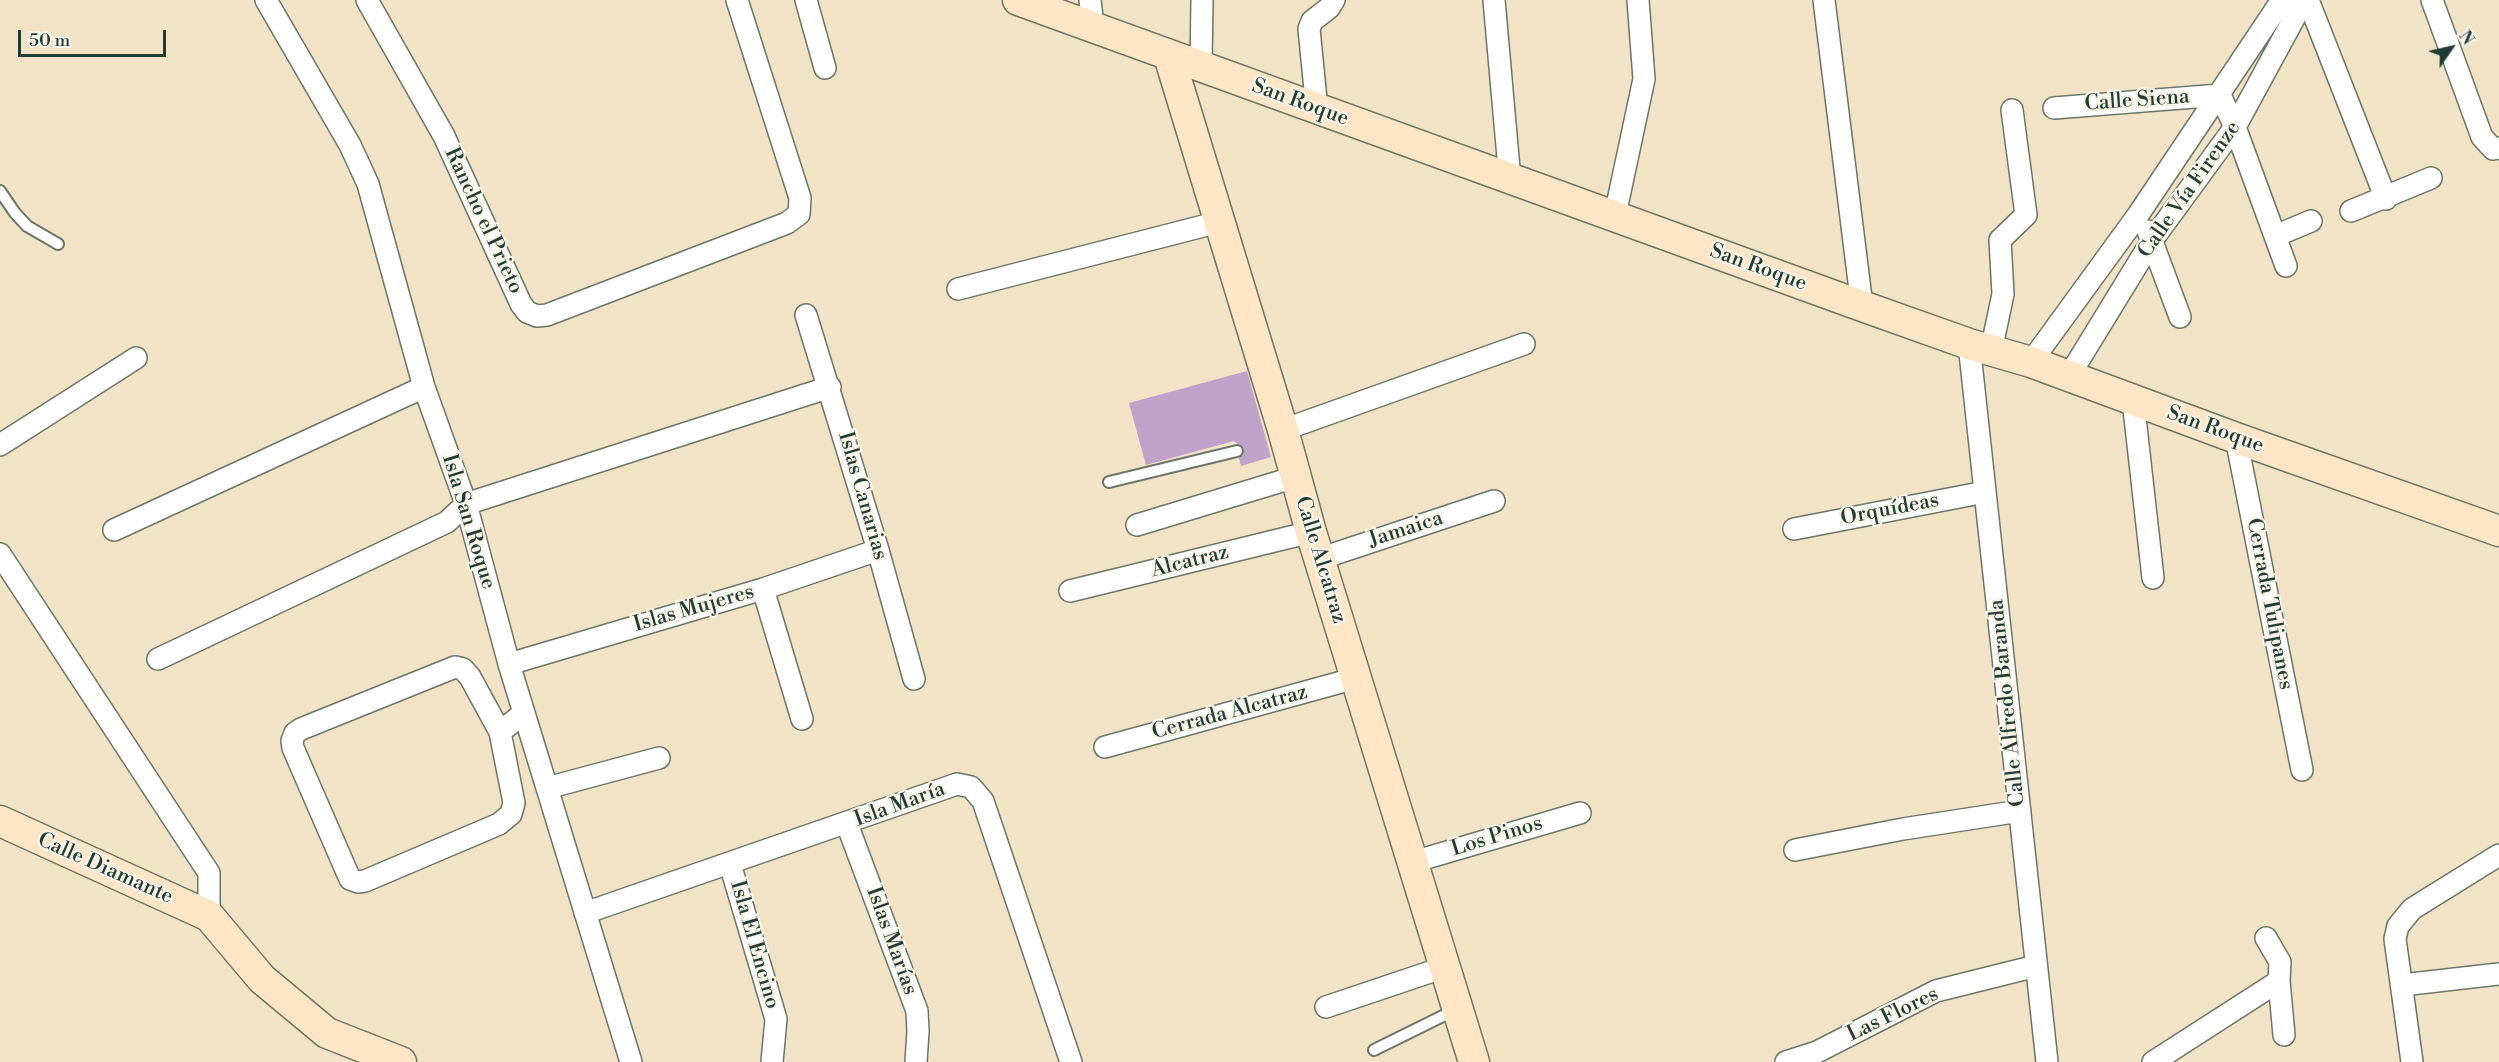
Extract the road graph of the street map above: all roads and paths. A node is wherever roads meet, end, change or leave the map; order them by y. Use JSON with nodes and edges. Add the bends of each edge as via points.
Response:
{"nodes":[{"id":1,"x":266,"y":0,"type":"edge"},
{"id":2,"x":367,"y":0,"type":"edge"},
{"id":3,"x":737,"y":0,"type":"edge"},
{"id":4,"x":806,"y":0,"type":"edge"},
{"id":5,"x":1018,"y":0,"type":"edge"},
{"id":6,"x":1202,"y":0,"type":"edge"},
{"id":7,"x":1334,"y":0,"type":"edge"},
{"id":8,"x":1494,"y":0,"type":"edge"},
{"id":9,"x":1638,"y":0,"type":"edge"},
{"id":10,"x":1824,"y":0,"type":"edge"},
{"id":11,"x":2282,"y":0,"type":"edge"},
{"id":12,"x":2306,"y":0,"type":"edge"},
{"id":13,"x":2432,"y":0,"type":"edge"},
{"id":14,"x":1091,"y":13,"type":"edge"},
{"id":15,"x":1169,"y":56,"type":"junction"},
{"id":16,"x":1201,"y":67,"type":"junction"},
{"id":17,"x":825,"y":68,"type":"dead end"},
{"id":18,"x":2220,"y":95,"type":"junction"},
{"id":19,"x":2054,"y":108,"type":"dead end"},
{"id":20,"x":1317,"y":110,"type":"junction"},
{"id":21,"x":2012,"y":110,"type":"dead end"},
{"id":22,"x":2235,"y":127,"type":"junction"},
{"id":23,"x":2496,"y":149,"type":"edge"},
{"id":24,"x":2431,"y":178,"type":"dead end"},
{"id":25,"x":1510,"y":180,"type":"junction"},
{"id":26,"x":0,"y":191,"type":"edge"},
{"id":27,"x":2386,"y":199,"type":"junction"},
{"id":28,"x":2351,"y":211,"type":"dead end"},
{"id":29,"x":1616,"y":215,"type":"junction"},
{"id":30,"x":2138,"y":215,"type":"junction"},
{"id":31,"x":2311,"y":220,"type":"dead end"},
{"id":32,"x":1219,"y":222,"type":"junction"},
{"id":33,"x":2274,"y":236,"type":"junction"},
{"id":34,"x":2153,"y":239,"type":"junction"},
{"id":35,"x":58,"y":244,"type":"dead end"},
{"id":36,"x":2286,"y":266,"type":"dead end"},
{"id":37,"x":958,"y":290,"type":"dead end"},
{"id":38,"x":1862,"y":306,"type":"junction"},
{"id":39,"x":806,"y":315,"type":"dead end"},
{"id":40,"x":2180,"y":317,"type":"dead end"},
{"id":41,"x":1524,"y":344,"type":"dead end"},
{"id":42,"x":1980,"y":348,"type":"junction"},
{"id":43,"x":136,"y":358,"type":"dead end"},
{"id":44,"x":2031,"y":362,"type":"junction"},
{"id":45,"x":2069,"y":376,"type":"junction"},
{"id":46,"x":424,"y":387,"type":"junction"},
{"id":47,"x":830,"y":387,"type":"junction"},
{"id":48,"x":2133,"y":400,"type":"junction"},
{"id":49,"x":1279,"y":434,"type":"junction"},
{"id":50,"x":2236,"y":438,"type":"junction"},
{"id":51,"x":0,"y":445,"type":"edge"},
{"id":52,"x":1237,"y":451,"type":"dead end"},
{"id":53,"x":1295,"y":477,"type":"junction"},
{"id":54,"x":1109,"y":482,"type":"dead end"},
{"id":55,"x":1985,"y":492,"type":"junction"},
{"id":56,"x":1494,"y":501,"type":"dead end"},
{"id":57,"x":466,"y":504,"type":"junction"},
{"id":58,"x":1137,"y":525,"type":"dead end"},
{"id":59,"x":1794,"y":529,"type":"dead end"},
{"id":60,"x":114,"y":530,"type":"dead end"},
{"id":61,"x":2499,"y":531,"type":"edge"},
{"id":62,"x":1315,"y":546,"type":"junction"},
{"id":63,"x":878,"y":550,"type":"junction"},
{"id":64,"x":0,"y":554,"type":"edge"},
{"id":65,"x":2153,"y":578,"type":"dead end"},
{"id":66,"x":763,"y":589,"type":"junction"},
{"id":67,"x":1070,"y":591,"type":"dead end"},
{"id":68,"x":158,"y":660,"type":"dead end"},
{"id":69,"x":509,"y":664,"type":"junction"},
{"id":70,"x":1356,"y":678,"type":"junction"},
{"id":71,"x":914,"y":679,"type":"dead end"},
{"id":72,"x":524,"y":713,"type":"junction"},
{"id":73,"x":802,"y":719,"type":"dead end"},
{"id":74,"x":500,"y":732,"type":"junction"},
{"id":75,"x":1105,"y":747,"type":"dead end"},
{"id":76,"x":659,"y":758,"type":"dead end"},
{"id":77,"x":2302,"y":770,"type":"dead end"},
{"id":78,"x":547,"y":788,"type":"junction"},
{"id":79,"x":2020,"y":811,"type":"junction"},
{"id":80,"x":1580,"y":813,"type":"dead end"},
{"id":81,"x":0,"y":821,"type":"edge"},
{"id":82,"x":847,"y":824,"type":"junction"},
{"id":83,"x":1796,"y":850,"type":"dead end"},
{"id":84,"x":2499,"y":855,"type":"edge"},
{"id":85,"x":1413,"y":862,"type":"junction"},
{"id":86,"x":730,"y":864,"type":"junction"},
{"id":87,"x":585,"y":913,"type":"junction"},
{"id":88,"x":209,"y":916,"type":"junction"},
{"id":89,"x":2266,"y":938,"type":"dead end"},
{"id":90,"x":2036,"y":966,"type":"junction"},
{"id":91,"x":1445,"y":967,"type":"junction"},
{"id":92,"x":2499,"y":974,"type":"edge"},
{"id":93,"x":2279,"y":981,"type":"junction"},
{"id":94,"x":2402,"y":986,"type":"junction"},
{"id":95,"x":1326,"y":1007,"type":"dead end"},
{"id":96,"x":1457,"y":1008,"type":"junction"},
{"id":97,"x":2284,"y":1035,"type":"dead end"},
{"id":98,"x":1374,"y":1050,"type":"dead end"},
{"id":99,"x":400,"y":1062,"type":"edge"},
{"id":100,"x":631,"y":1062,"type":"edge"},
{"id":101,"x":772,"y":1062,"type":"edge"},
{"id":102,"x":916,"y":1062,"type":"edge"},
{"id":103,"x":1071,"y":1062,"type":"edge"},
{"id":104,"x":1474,"y":1062,"type":"edge"},
{"id":105,"x":1786,"y":1062,"type":"edge"},
{"id":106,"x":2048,"y":1062,"type":"edge"},
{"id":107,"x":2153,"y":1062,"type":"edge"},
{"id":108,"x":2412,"y":1062,"type":"edge"}],
"edges":[{"from":1,"to":46,"type":"street","name":"Isla San Roque","via":[[350,145],[368,184]]},
{"from":2,"to":3,"type":"street","name":"Rancho el Prieto","via":[[444,136],[521,304],[537,316],[788,223],[799,214],[800,198]]},
{"from":4,"to":17,"type":"street"},
{"from":5,"to":14,"type":"main road","name":"San Roque"},
{"from":6,"to":16,"type":"street"},
{"from":7,"to":20,"type":"street","via":[[1309,28]]},
{"from":8,"to":25,"type":"street"},
{"from":9,"to":29,"type":"street","via":[[1644,79]]},
{"from":10,"to":38,"type":"street"},
{"from":11,"to":18,"type":"street","name":"Calle Vía Firenze"},
{"from":12,"to":22,"type":"street","name":"Calle Vía Firenze"},
{"from":12,"to":27,"type":"street"},
{"from":13,"to":23,"type":"street","via":[[2482,137]]},
{"from":14,"to":15,"type":"main road","name":"San Roque"},
{"from":15,"to":16,"type":"main road","name":"San Roque"},
{"from":15,"to":32,"type":"main road","name":"Calle Alcatraz"},
{"from":16,"to":20,"type":"main road","name":"San Roque"},
{"from":18,"to":19,"type":"street","name":"Calle Siena"},
{"from":18,"to":22,"type":"street"},
{"from":18,"to":30,"type":"street","name":"Calle Vía Firenze"},
{"from":20,"to":25,"type":"main road","name":"San Roque"},
{"from":21,"to":42,"type":"street","via":[[2026,215],[2000,240],[2003,294]]},
{"from":22,"to":33,"type":"street"},
{"from":22,"to":34,"type":"street","name":"Calle Vía Firenze"},
{"from":24,"to":27,"type":"street"},
{"from":25,"to":29,"type":"main road","name":"San Roque"},
{"from":26,"to":35,"type":"lane","via":[[27,226]]},
{"from":27,"to":28,"type":"street"},
{"from":29,"to":38,"type":"main road","name":"San Roque"},
{"from":30,"to":34,"type":"street"},
{"from":30,"to":44,"type":"street","name":"Calle Vía Firenze"},
{"from":31,"to":33,"type":"street"},
{"from":32,"to":37,"type":"street"},
{"from":32,"to":49,"type":"main road","name":"Calle Alcatraz"},
{"from":33,"to":36,"type":"street"},
{"from":34,"to":40,"type":"street"},
{"from":34,"to":45,"type":"street","name":"Calle Vía Firenze"},
{"from":38,"to":42,"type":"main road","name":"San Roque"},
{"from":39,"to":47,"type":"street","name":"Islas Canarias"},
{"from":41,"to":49,"type":"street"},
{"from":42,"to":44,"type":"main road","name":"San Roque"},
{"from":42,"to":55,"type":"street","name":"Calle Alfredo Baranda"},
{"from":43,"to":51,"type":"street"},
{"from":44,"to":45,"type":"main road","name":"San Roque"},
{"from":45,"to":48,"type":"main road","name":"San Roque"},
{"from":46,"to":57,"type":"street","name":"Isla San Roque"},
{"from":46,"to":60,"type":"street"},
{"from":47,"to":57,"type":"street"},
{"from":47,"to":63,"type":"street","name":"Islas Canarias"},
{"from":48,"to":50,"type":"main road","name":"San Roque"},
{"from":48,"to":65,"type":"street"},
{"from":49,"to":53,"type":"main road","name":"Calle Alcatraz"},
{"from":50,"to":61,"type":"main road","name":"San Roque"},
{"from":50,"to":77,"type":"street","name":"Cerrada Tulipanes"},
{"from":52,"to":54,"type":"lane"},
{"from":53,"to":58,"type":"street"},
{"from":53,"to":62,"type":"main road","name":"Calle Alcatraz"},
{"from":55,"to":59,"type":"street","name":"Orquídeas"},
{"from":55,"to":79,"type":"street","name":"Calle Alfredo Baranda"},
{"from":56,"to":62,"type":"street","name":"Jamaica"},
{"from":57,"to":68,"type":"street","via":[[447,522]]},
{"from":57,"to":69,"type":"street","name":"Isla San Roque"},
{"from":62,"to":67,"type":"street","name":"Alcatraz"},
{"from":62,"to":70,"type":"main road","name":"Calle Alcatraz"},
{"from":63,"to":66,"type":"street","name":"Islas Mujeres"},
{"from":63,"to":71,"type":"street","name":"Islas Canarias"},
{"from":64,"to":88,"type":"street","via":[[209,873]]},
{"from":66,"to":69,"type":"street","name":"Islas Mujeres"},
{"from":66,"to":73,"type":"street"},
{"from":69,"to":72,"type":"street","name":"Isla San Roque"},
{"from":70,"to":75,"type":"street","name":"Cerrada Alcatraz"},
{"from":70,"to":85,"type":"main road","name":"Calle Alcatraz"},
{"from":72,"to":74,"type":"street"},
{"from":72,"to":78,"type":"street","name":"Isla San Roque"},
{"from":74,"to":74,"type":"street","via":[[514,803],[511,814],[500,824],[365,880],[350,879],[293,748],[295,733],[455,667],[464,669],[470,677]]},
{"from":76,"to":78,"type":"street"},
{"from":78,"to":87,"type":"street","name":"Isla San Roque"},
{"from":79,"to":83,"type":"street"},
{"from":79,"to":90,"type":"street","name":"Calle Alfredo Baranda"},
{"from":80,"to":85,"type":"street","name":"Los Pinos"},
{"from":81,"to":88,"type":"main road","name":"Calle Diamante"},
{"from":82,"to":86,"type":"street","name":"Isla María"},
{"from":82,"to":102,"type":"street","name":"Islas Marías","via":[[916,1011]]},
{"from":82,"to":103,"type":"street","name":"Isla María","via":[[957,784],[971,787],[982,801]]},
{"from":84,"to":94,"type":"street","via":[[2412,909],[2398,926],[2395,939]]},
{"from":85,"to":91,"type":"main road","name":"Calle Alcatraz"},
{"from":86,"to":87,"type":"street","name":"Isla María"},
{"from":86,"to":101,"type":"street","name":"Isla El Encino","via":[[776,1019]]},
{"from":87,"to":100,"type":"street","name":"Isla San Roque"},
{"from":88,"to":99,"type":"main road","via":[[262,979],[327,1033]]},
{"from":89,"to":93,"type":"street","via":[[2280,962]]},
{"from":90,"to":105,"type":"street","name":"Las Flores","via":[[1936,991],[1817,1052]]},
{"from":90,"to":106,"type":"street","name":"Calle Alfredo Baranda"},
{"from":91,"to":95,"type":"street"},
{"from":91,"to":96,"type":"main road","name":"Calle Alcatraz"},
{"from":92,"to":94,"type":"street"},
{"from":93,"to":97,"type":"street"},
{"from":93,"to":107,"type":"street"},
{"from":94,"to":108,"type":"street"},
{"from":96,"to":98,"type":"lane"},
{"from":96,"to":104,"type":"main road","name":"Calle Alcatraz"}]}
